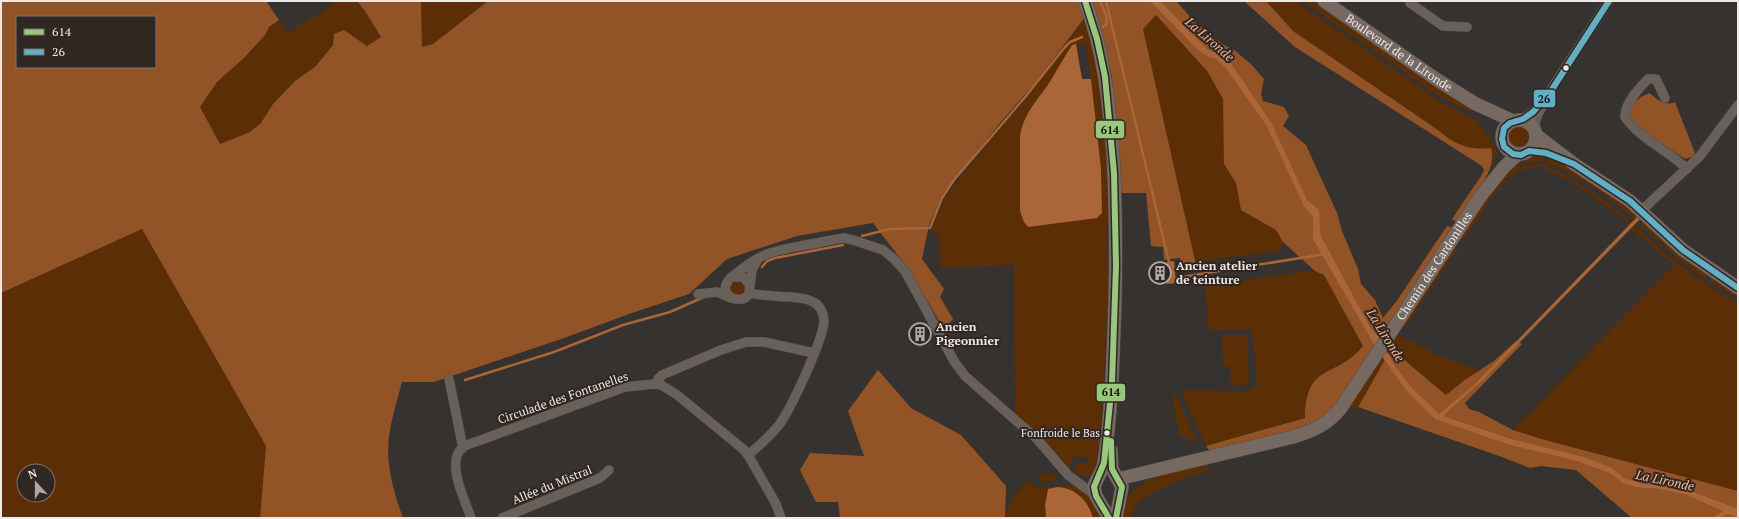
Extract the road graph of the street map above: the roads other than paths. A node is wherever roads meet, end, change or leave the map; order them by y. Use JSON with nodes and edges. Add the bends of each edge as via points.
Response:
{"nodes":[{"id":1,"x":1085,"y":1,"type":"edge"},
{"id":2,"x":1324,"y":1,"type":"edge"},
{"id":3,"x":1410,"y":1,"type":"edge"},
{"id":4,"x":1610,"y":1,"type":"edge"},
{"id":5,"x":1467,"y":27,"type":"dead end"},
{"id":6,"x":1551,"y":91,"type":"junction"},
{"id":7,"x":1666,"y":98,"type":"dead end"},
{"id":8,"x":1474,"y":103,"type":"junction"},
{"id":9,"x":1738,"y":105,"type":"edge"},
{"id":10,"x":1734,"y":118,"type":"edge"},
{"id":11,"x":1517,"y":121,"type":"junction"},
{"id":12,"x":1535,"y":132,"type":"junction"},
{"id":13,"x":1503,"y":143,"type":"junction"},
{"id":14,"x":1523,"y":153,"type":"junction"},
{"id":15,"x":1574,"y":164,"type":"junction"},
{"id":16,"x":1687,"y":169,"type":"junction"},
{"id":17,"x":1480,"y":197,"type":"junction"},
{"id":18,"x":1641,"y":211,"type":"junction"},
{"id":19,"x":761,"y":256,"type":"junction"},
{"id":20,"x":731,"y":278,"type":"junction"},
{"id":21,"x":1738,"y":288,"type":"edge"},
{"id":22,"x":750,"y":289,"type":"junction"},
{"id":23,"x":732,"y":298,"type":"junction"},
{"id":24,"x":814,"y":353,"type":"junction"},
{"id":25,"x":449,"y":379,"type":"dead end"},
{"id":26,"x":661,"y":385,"type":"junction"},
{"id":27,"x":1110,"y":414,"type":"junction"},
{"id":28,"x":463,"y":448,"type":"junction"},
{"id":29,"x":748,"y":455,"type":"junction"},
{"id":30,"x":1180,"y":465,"type":"junction"},
{"id":31,"x":609,"y":470,"type":"dead end"},
{"id":32,"x":1098,"y":478,"type":"junction"},
{"id":33,"x":1117,"y":478,"type":"junction"},
{"id":34,"x":1077,"y":481,"type":"junction"},
{"id":35,"x":1121,"y":494,"type":"junction"},
{"id":36,"x":1096,"y":497,"type":"junction"},
{"id":37,"x":471,"y":518,"type":"edge"},
{"id":38,"x":502,"y":518,"type":"edge"},
{"id":39,"x":781,"y":518,"type":"edge"},
{"id":40,"x":1109,"y":518,"type":"edge"},
{"id":41,"x":1116,"y":518,"type":"edge"}],
"edges":[{"from":1,"to":27,"type":"street","via":[[1098,41],[1110,110],[1116,253]]},
{"from":2,"to":8,"type":"street","name":"Boulevard de la Lironde"},
{"from":3,"to":5,"type":"street","via":[[1443,26]]},
{"from":4,"to":6,"type":"street"},
{"from":6,"to":11,"type":"street","via":[[1533,112]]},
{"from":6,"to":12,"type":"street","via":[[1537,116]]},
{"from":7,"to":16,"type":"street","via":[[1656,78],[1648,79],[1624,111],[1625,117],[1653,144]]},
{"from":8,"to":11,"type":"street","name":"Boulevard de la Lironde"},
{"from":8,"to":13,"type":"street","name":"Boulevard de la Lironde","via":[[1496,126]]},
{"from":9,"to":10,"type":"street"},
{"from":10,"to":16,"type":"street"},
{"from":11,"to":12,"type":"street","via":[[1526,122]]},
{"from":11,"to":13,"type":"street","via":[[1504,128]]},
{"from":12,"to":14,"type":"street","via":[[1534,146]]},
{"from":12,"to":15,"type":"street"},
{"from":13,"to":14,"type":"street","via":[[1510,152]]},
{"from":13,"to":17,"type":"street","name":"Chemin des Cardonilles"},
{"from":14,"to":15,"type":"street","via":[[1546,153]]},
{"from":14,"to":17,"type":"street","name":"Chemin des Cardonilles","via":[[1504,167]]},
{"from":15,"to":18,"type":"street"},
{"from":16,"to":18,"type":"street"},
{"from":17,"to":30,"type":"street","name":"Chemin des Cardonilles","via":[[1341,408],[1330,420],[1312,431],[1286,439]]},
{"from":18,"to":21,"type":"street","via":[[1683,250]]},
{"from":19,"to":20,"type":"street"},
{"from":19,"to":22,"type":"street","via":[[753,267]]},
{"from":19,"to":34,"type":"street","via":[[781,248],[844,238],[889,254],[905,271],[954,361],[965,376],[1037,439],[1068,475]]},
{"from":20,"to":22,"type":"street","via":[[743,277]]},
{"from":20,"to":23,"type":"street","via":[[726,290]]},
{"from":20,"to":23,"type":"street","via":[[698,294],[717,292]]},
{"from":22,"to":23,"type":"street","via":[[742,299]]},
{"from":22,"to":24,"type":"street","via":[[762,296],[815,303],[822,311],[824,320]]},
{"from":24,"to":26,"type":"street","via":[[764,342],[746,342],[662,375],[658,379]]},
{"from":24,"to":29,"type":"street","via":[[788,412],[774,431]]},
{"from":25,"to":28,"type":"street"},
{"from":26,"to":28,"type":"street","name":"Circulade des Fontanelles","via":[[625,387]]},
{"from":26,"to":29,"type":"street","via":[[681,398]]},
{"from":27,"to":32,"type":"street","via":[[1104,462]]},
{"from":27,"to":33,"type":"street","via":[[1111,462]]},
{"from":28,"to":37,"type":"street","via":[[456,460],[455,470]]},
{"from":29,"to":39,"type":"street","via":[[776,504]]},
{"from":30,"to":33,"type":"street"},
{"from":30,"to":35,"type":"street","via":[[1146,478]]},
{"from":31,"to":38,"type":"street","name":"Allée du Mistral","via":[[600,478]]},
{"from":32,"to":33,"type":"street","via":[[1108,474]]},
{"from":32,"to":34,"type":"street"},
{"from":32,"to":36,"type":"street","via":[[1094,487]]},
{"from":33,"to":35,"type":"street","via":[[1122,487]]},
{"from":34,"to":36,"type":"street"},
{"from":35,"to":36,"type":"street","via":[[1116,500],[1107,503]]},
{"from":35,"to":41,"type":"street"},
{"from":36,"to":40,"type":"street"}]}
